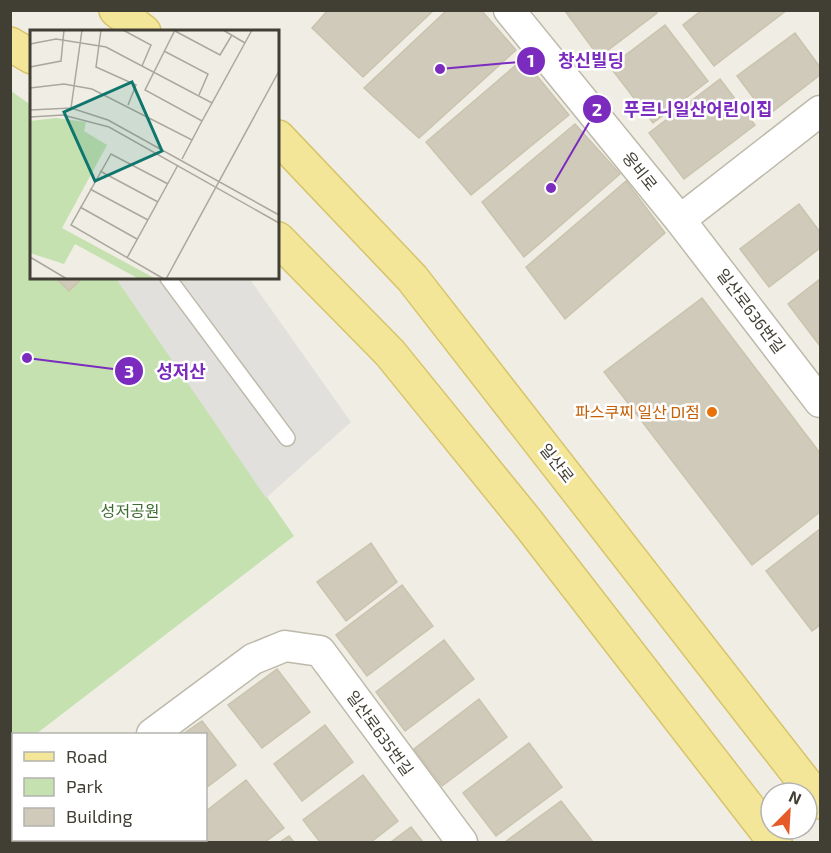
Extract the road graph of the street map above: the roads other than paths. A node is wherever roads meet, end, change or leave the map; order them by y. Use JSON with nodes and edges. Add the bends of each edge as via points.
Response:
{"nodes":[{"id":1,"x":116,"y":10,"type":"edge"},
{"id":2,"x":508,"y":10,"type":"edge"},
{"id":3,"x":141,"y":30,"type":"edge"},
{"id":4,"x":10,"y":44,"type":"edge"},
{"id":5,"x":30,"y":56,"type":"edge"},
{"id":6,"x":820,"y":111,"type":"edge"},
{"id":7,"x":279,"y":138,"type":"edge"},
{"id":8,"x":680,"y":220,"type":"junction"},
{"id":9,"x":279,"y":240,"type":"edge"},
{"id":10,"x":169,"y":279,"type":"edge"},
{"id":11,"x":820,"y":402,"type":"edge"},
{"id":12,"x":287,"y":438,"type":"dead end"},
{"id":13,"x":155,"y":733,"type":"edge"},
{"id":14,"x":820,"y":802,"type":"edge"},
{"id":15,"x":462,"y":843,"type":"edge"},
{"id":16,"x":775,"y":843,"type":"edge"}],
"edges":[{"from":1,"to":3,"type":"main road"},
{"from":2,"to":8,"type":"street","name":"웅비로"},
{"from":4,"to":5,"type":"main road"},
{"from":6,"to":8,"type":"street"},
{"from":7,"to":14,"type":"main road","name":"일산로","via":[[412,278]]},
{"from":8,"to":11,"type":"street","name":"일산로636번길"},
{"from":9,"to":16,"type":"main road","via":[[390,353],[528,523]]},
{"from":10,"to":12,"type":"lane"},
{"from":13,"to":15,"type":"street","name":"일산로635번길","via":[[253,659],[285,646],[320,651]]}]}
